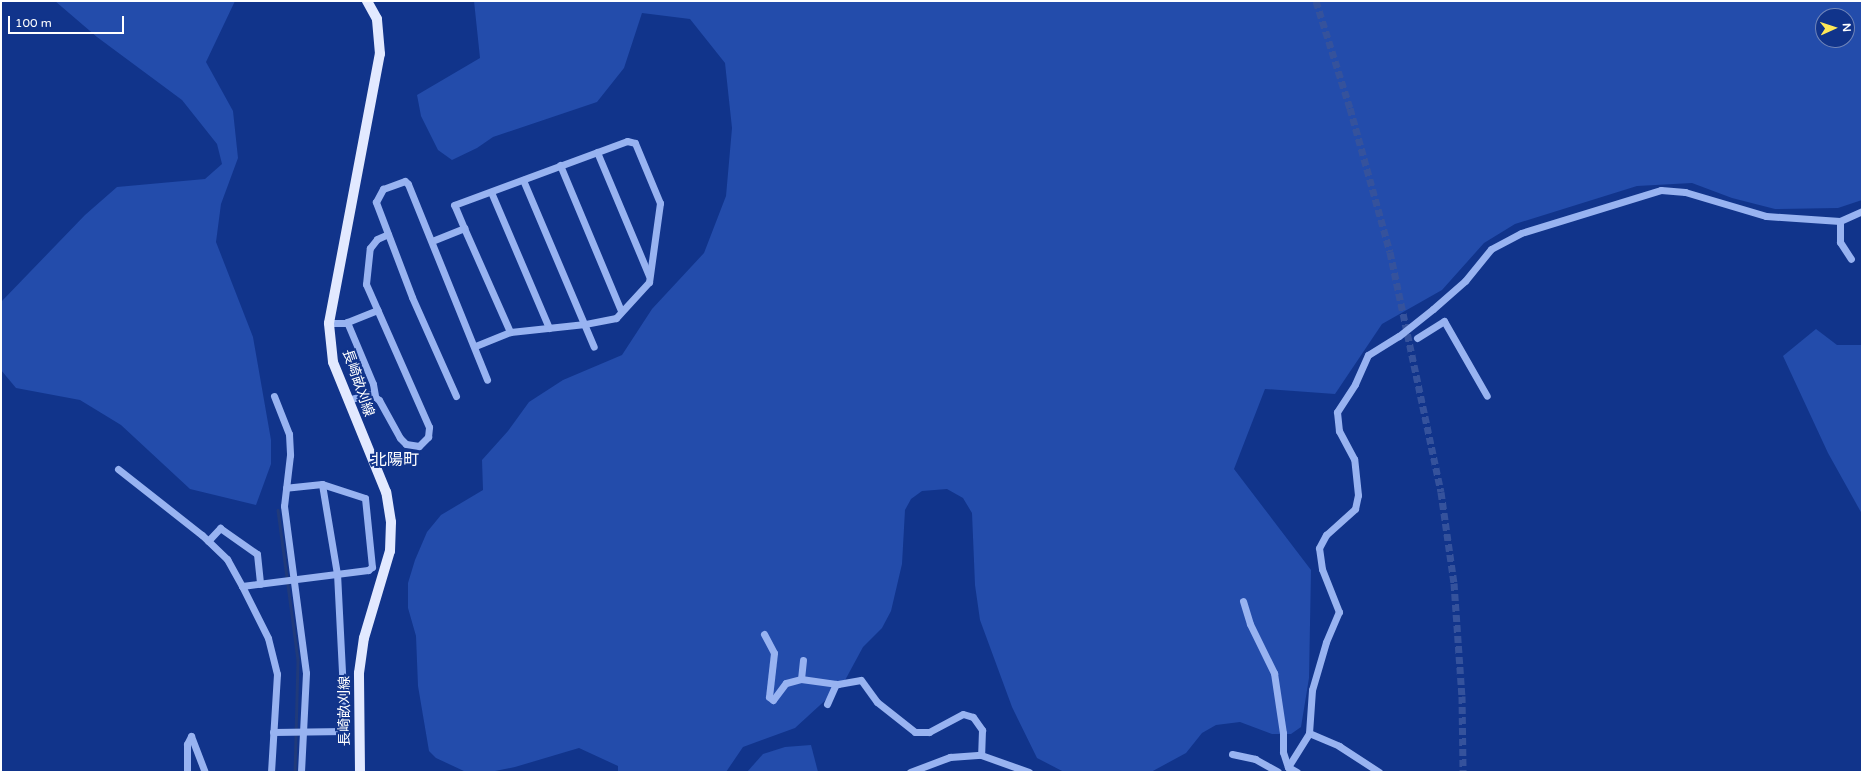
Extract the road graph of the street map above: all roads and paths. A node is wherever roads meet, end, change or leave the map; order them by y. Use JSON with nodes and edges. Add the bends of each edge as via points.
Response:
{"nodes":[{"id":1,"x":367,"y":1,"type":"edge"},
{"id":2,"x":597,"y":152,"type":"junction"},
{"id":3,"x":560,"y":165,"type":"junction"},
{"id":4,"x":523,"y":180,"type":"junction"},
{"id":5,"x":491,"y":192,"type":"junction"},
{"id":6,"x":1862,"y":211,"type":"edge"},
{"id":7,"x":1840,"y":221,"type":"junction"},
{"id":8,"x":464,"y":228,"type":"junction"},
{"id":9,"x":388,"y":234,"type":"junction"},
{"id":10,"x":432,"y":241,"type":"junction"},
{"id":11,"x":1851,"y":259,"type":"dead end"},
{"id":12,"x":650,"y":276,"type":"junction"},
{"id":13,"x":377,"y":310,"type":"junction"},
{"id":14,"x":622,"y":312,"type":"junction"},
{"id":15,"x":347,"y":322,"type":"junction"},
{"id":16,"x":329,"y":323,"type":"junction"},
{"id":17,"x":585,"y":324,"type":"junction"},
{"id":18,"x":549,"y":328,"type":"junction"},
{"id":19,"x":510,"y":332,"type":"junction"},
{"id":20,"x":1417,"y":338,"type":"dead end"},
{"id":21,"x":475,"y":346,"type":"junction"},
{"id":22,"x":594,"y":347,"type":"dead end"},
{"id":23,"x":487,"y":380,"type":"dead end"},
{"id":24,"x":375,"y":395,"type":"junction"},
{"id":25,"x":274,"y":396,"type":"dead end"},
{"id":26,"x":456,"y":396,"type":"dead end"},
{"id":27,"x":1487,"y":396,"type":"dead end"},
{"id":28,"x":347,"y":400,"type":"junction"},
{"id":29,"x":118,"y":469,"type":"dead end"},
{"id":30,"x":322,"y":484,"type":"junction"},
{"id":31,"x":286,"y":488,"type":"junction"},
{"id":32,"x":208,"y":541,"type":"junction"},
{"id":33,"x":337,"y":574,"type":"junction"},
{"id":34,"x":293,"y":579,"type":"junction"},
{"id":35,"x":260,"y":584,"type":"junction"},
{"id":36,"x":242,"y":586,"type":"junction"},
{"id":37,"x":1243,"y":601,"type":"dead end"},
{"id":38,"x":764,"y":634,"type":"dead end"},
{"id":39,"x":803,"y":660,"type":"dead end"},
{"id":40,"x":801,"y":679,"type":"junction"},
{"id":41,"x":836,"y":684,"type":"junction"},
{"id":42,"x":827,"y":704,"type":"dead end"},
{"id":43,"x":273,"y":732,"type":"junction"},
{"id":44,"x":303,"y":732,"type":"junction"},
{"id":45,"x":1309,"y":734,"type":"junction"},
{"id":46,"x":1232,"y":754,"type":"dead end"},
{"id":47,"x":981,"y":755,"type":"junction"},
{"id":48,"x":1288,"y":767,"type":"junction"},
{"id":49,"x":187,"y":772,"type":"edge"},
{"id":50,"x":205,"y":772,"type":"edge"},
{"id":51,"x":271,"y":772,"type":"edge"},
{"id":52,"x":301,"y":772,"type":"edge"},
{"id":53,"x":360,"y":772,"type":"edge"},
{"id":54,"x":910,"y":772,"type":"edge"},
{"id":55,"x":1029,"y":772,"type":"edge"},
{"id":56,"x":1278,"y":772,"type":"edge"},
{"id":57,"x":1296,"y":772,"type":"edge"},
{"id":58,"x":1379,"y":772,"type":"edge"}],
"edges":[{"from":1,"to":16,"type":"main road","name":"長崎畝刈線","via":[[377,19],[380,54]]},
{"from":2,"to":3,"type":"street"},
{"from":2,"to":12,"type":"street"},
{"from":2,"to":12,"type":"street","via":[[627,141],[635,143],[638,150],[660,203]]},
{"from":3,"to":4,"type":"street"},
{"from":3,"to":14,"type":"street"},
{"from":4,"to":5,"type":"street"},
{"from":4,"to":17,"type":"street"},
{"from":5,"to":8,"type":"street","via":[[454,205]]},
{"from":5,"to":18,"type":"street"},
{"from":6,"to":7,"type":"street"},
{"from":7,"to":11,"type":"street","via":[[1840,242]]},
{"from":7,"to":45,"type":"street","via":[[1766,216],[1684,192],[1661,190],[1520,234],[1491,249],[1465,281],[1399,336],[1368,355],[1355,384],[1337,412],[1340,431],[1354,459],[1358,495],[1355,509],[1326,535],[1319,548],[1322,569],[1339,612],[1326,642],[1312,690]]},
{"from":8,"to":10,"type":"street"},
{"from":8,"to":19,"type":"street"},
{"from":9,"to":10,"type":"street","via":[[376,202],[383,189],[405,181]]},
{"from":9,"to":13,"type":"street","via":[[377,239],[370,248],[366,284]]},
{"from":9,"to":26,"type":"street","via":[[412,297]]},
{"from":10,"to":21,"type":"street"},
{"from":12,"to":14,"type":"street","via":[[649,282]]},
{"from":13,"to":15,"type":"street"},
{"from":13,"to":24,"type":"street","via":[[429,427],[428,437],[424,442],[413,446],[400,438]]},
{"from":14,"to":17,"type":"street","via":[[616,318]]},
{"from":15,"to":16,"type":"street"},
{"from":15,"to":24,"type":"street","via":[[373,384]]},
{"from":16,"to":28,"type":"main road","name":"長崎畝刈線","via":[[333,362]]},
{"from":17,"to":18,"type":"street"},
{"from":17,"to":22,"type":"street"},
{"from":18,"to":19,"type":"street"},
{"from":19,"to":21,"type":"street"},
{"from":20,"to":27,"type":"street","via":[[1444,321]]},
{"from":21,"to":23,"type":"street"},
{"from":24,"to":28,"type":"street","via":[[368,394]]},
{"from":25,"to":31,"type":"street","via":[[289,434],[290,455]]},
{"from":28,"to":53,"type":"main road","name":"長崎畝刈線","via":[[386,492],[391,522],[390,551],[364,638],[359,673]]},
{"from":29,"to":32,"type":"street"},
{"from":30,"to":31,"type":"street"},
{"from":30,"to":33,"type":"street"},
{"from":30,"to":33,"type":"street","via":[[365,498],[372,567],[368,570]]},
{"from":31,"to":34,"type":"street","via":[[285,513]]},
{"from":32,"to":35,"type":"street","via":[[220,528],[257,554]]},
{"from":32,"to":36,"type":"street","via":[[227,559]]},
{"from":33,"to":34,"type":"street"},
{"from":33,"to":44,"type":"street","via":[[345,731]]},
{"from":34,"to":35,"type":"street"},
{"from":34,"to":44,"type":"street","via":[[306,673]]},
{"from":35,"to":36,"type":"street"},
{"from":36,"to":43,"type":"street","via":[[274,656],[277,674]]},
{"from":37,"to":48,"type":"street","via":[[1250,624],[1274,673],[1283,733],[1283,752]]},
{"from":38,"to":40,"type":"street","via":[[774,653],[769,697],[773,700],[786,683]]},
{"from":39,"to":40,"type":"street"},
{"from":40,"to":41,"type":"street"},
{"from":41,"to":42,"type":"street"},
{"from":41,"to":47,"type":"street","via":[[864,681],[877,702],[915,732],[928,732],[959,715],[968,714],[977,719],[980,725]]},
{"from":43,"to":44,"type":"street"},
{"from":43,"to":51,"type":"street"},
{"from":44,"to":52,"type":"street"},
{"from":45,"to":48,"type":"street"},
{"from":45,"to":58,"type":"street","via":[[1339,746]]},
{"from":46,"to":56,"type":"street","via":[[1255,758]]},
{"from":47,"to":54,"type":"street","via":[[950,757]]},
{"from":47,"to":55,"type":"street"},
{"from":48,"to":57,"type":"street"},
{"from":49,"to":50,"type":"street","via":[[187,744],[191,736]]}]}
